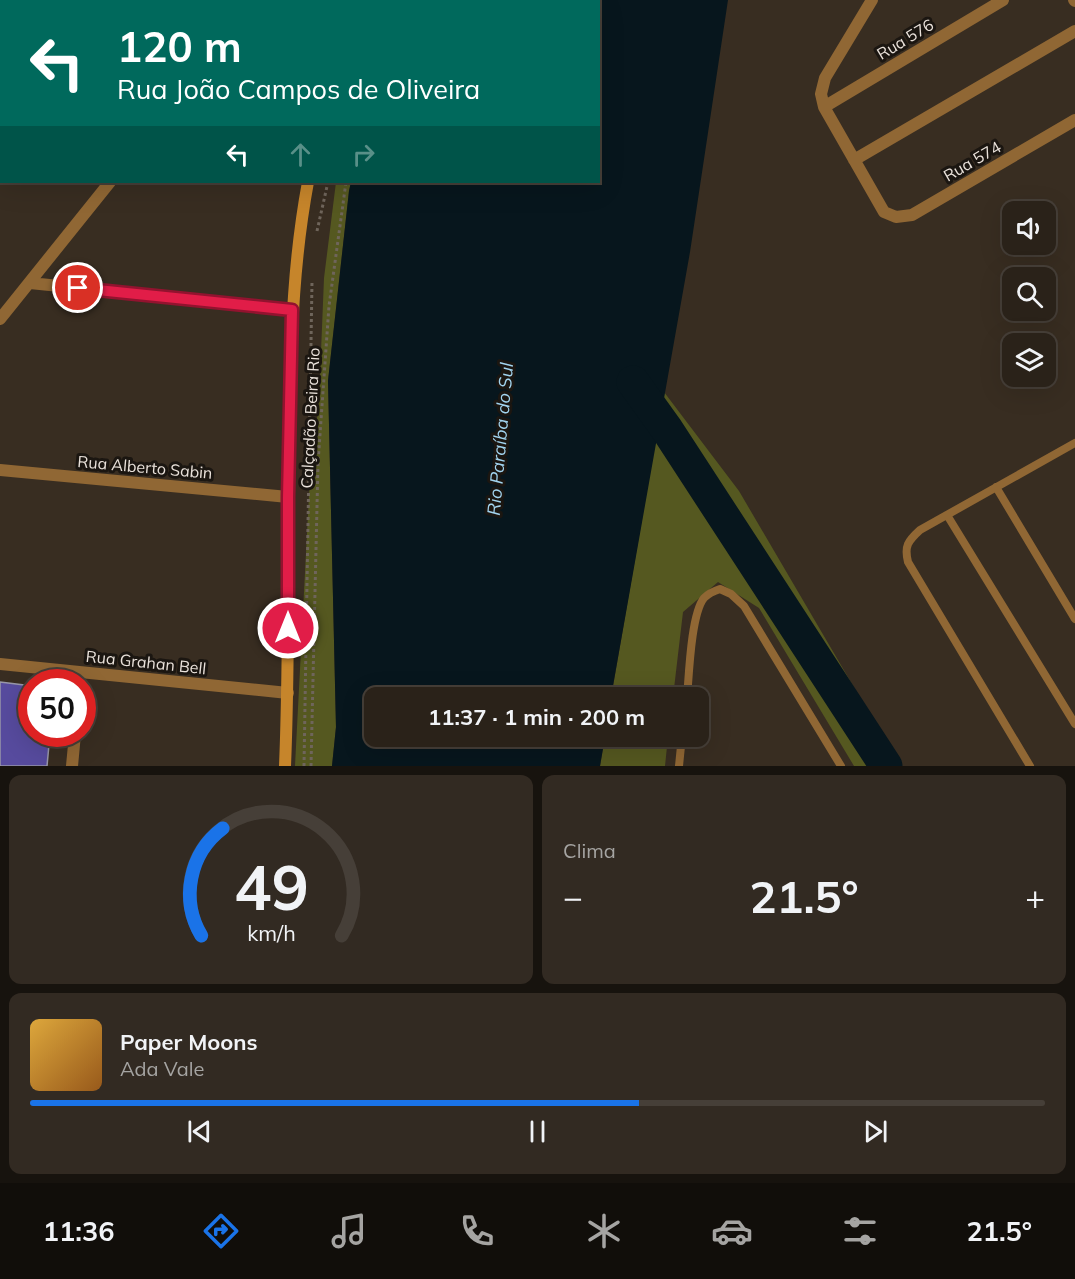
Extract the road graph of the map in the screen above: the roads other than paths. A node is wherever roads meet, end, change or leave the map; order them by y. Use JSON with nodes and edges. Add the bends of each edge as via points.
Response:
{"nodes":[{"id":1,"x":872,"y":0,"type":"edge"},
{"id":2,"x":1003,"y":0,"type":"edge"},
{"id":3,"x":1075,"y":31,"type":"edge"},
{"id":4,"x":824,"y":107,"type":"junction"},
{"id":5,"x":1075,"y":120,"type":"edge"},
{"id":6,"x":854,"y":160,"type":"junction"},
{"id":7,"x":109,"y":183,"type":"edge"},
{"id":8,"x":308,"y":183,"type":"edge"},
{"id":9,"x":30,"y":283,"type":"junction"},
{"id":10,"x":292,"y":310,"type":"junction"},
{"id":11,"x":0,"y":318,"type":"edge"},
{"id":12,"x":1075,"y":443,"type":"edge"},
{"id":13,"x":0,"y":470,"type":"edge"},
{"id":14,"x":996,"y":487,"type":"junction"},
{"id":15,"x":288,"y":497,"type":"junction"},
{"id":16,"x":947,"y":515,"type":"junction"},
{"id":17,"x":1075,"y":620,"type":"edge"},
{"id":18,"x":0,"y":664,"type":"edge"},
{"id":19,"x":31,"y":669,"type":"edge"},
{"id":20,"x":96,"y":678,"type":"edge"},
{"id":21,"x":688,"y":687,"type":"edge"},
{"id":22,"x":288,"y":693,"type":"junction"},
{"id":23,"x":1075,"y":724,"type":"edge"},
{"id":24,"x":74,"y":747,"type":"edge"},
{"id":25,"x":681,"y":747,"type":"edge"},
{"id":26,"x":680,"y":756,"type":"junction"},
{"id":27,"x":72,"y":766,"type":"edge"},
{"id":28,"x":285,"y":766,"type":"edge"},
{"id":29,"x":679,"y":766,"type":"edge"},
{"id":30,"x":687,"y":766,"type":"edge"},
{"id":31,"x":842,"y":766,"type":"edge"},
{"id":32,"x":1030,"y":766,"type":"edge"}],
"edges":[{"from":1,"to":4,"type":"street","via":[[825,78],[821,94]]},
{"from":2,"to":4,"type":"street","name":"Rua 576"},
{"from":3,"to":6,"type":"street"},
{"from":4,"to":6,"type":"street"},
{"from":5,"to":6,"type":"street","name":"Rua 574","via":[[912,215],[896,217],[884,212]]},
{"from":7,"to":9,"type":"street"},
{"from":8,"to":10,"type":"main road","via":[[298,232]]},
{"from":9,"to":10,"type":"street"},
{"from":9,"to":11,"type":"street"},
{"from":10,"to":15,"type":"main road"},
{"from":12,"to":14,"type":"lane"},
{"from":13,"to":15,"type":"street","name":"Rua Alberto Sabin"},
{"from":14,"to":16,"type":"lane"},
{"from":14,"to":17,"type":"lane"},
{"from":15,"to":22,"type":"main road"},
{"from":16,"to":23,"type":"lane"},
{"from":16,"to":32,"type":"lane","via":[[909,540],[905,551],[908,562]]},
{"from":18,"to":19,"type":"street","name":"Rua Grahan Bell"},
{"from":20,"to":22,"type":"street","name":"Rua Grahan Bell"},
{"from":21,"to":31,"type":"lane","via":[[696,615],[702,600],[720,589],[744,606]]},
{"from":22,"to":28,"type":"main road"},
{"from":24,"to":27,"type":"street"},
{"from":25,"to":26,"type":"lane"},
{"from":26,"to":29,"type":"lane"},
{"from":26,"to":30,"type":"lane"}]}
